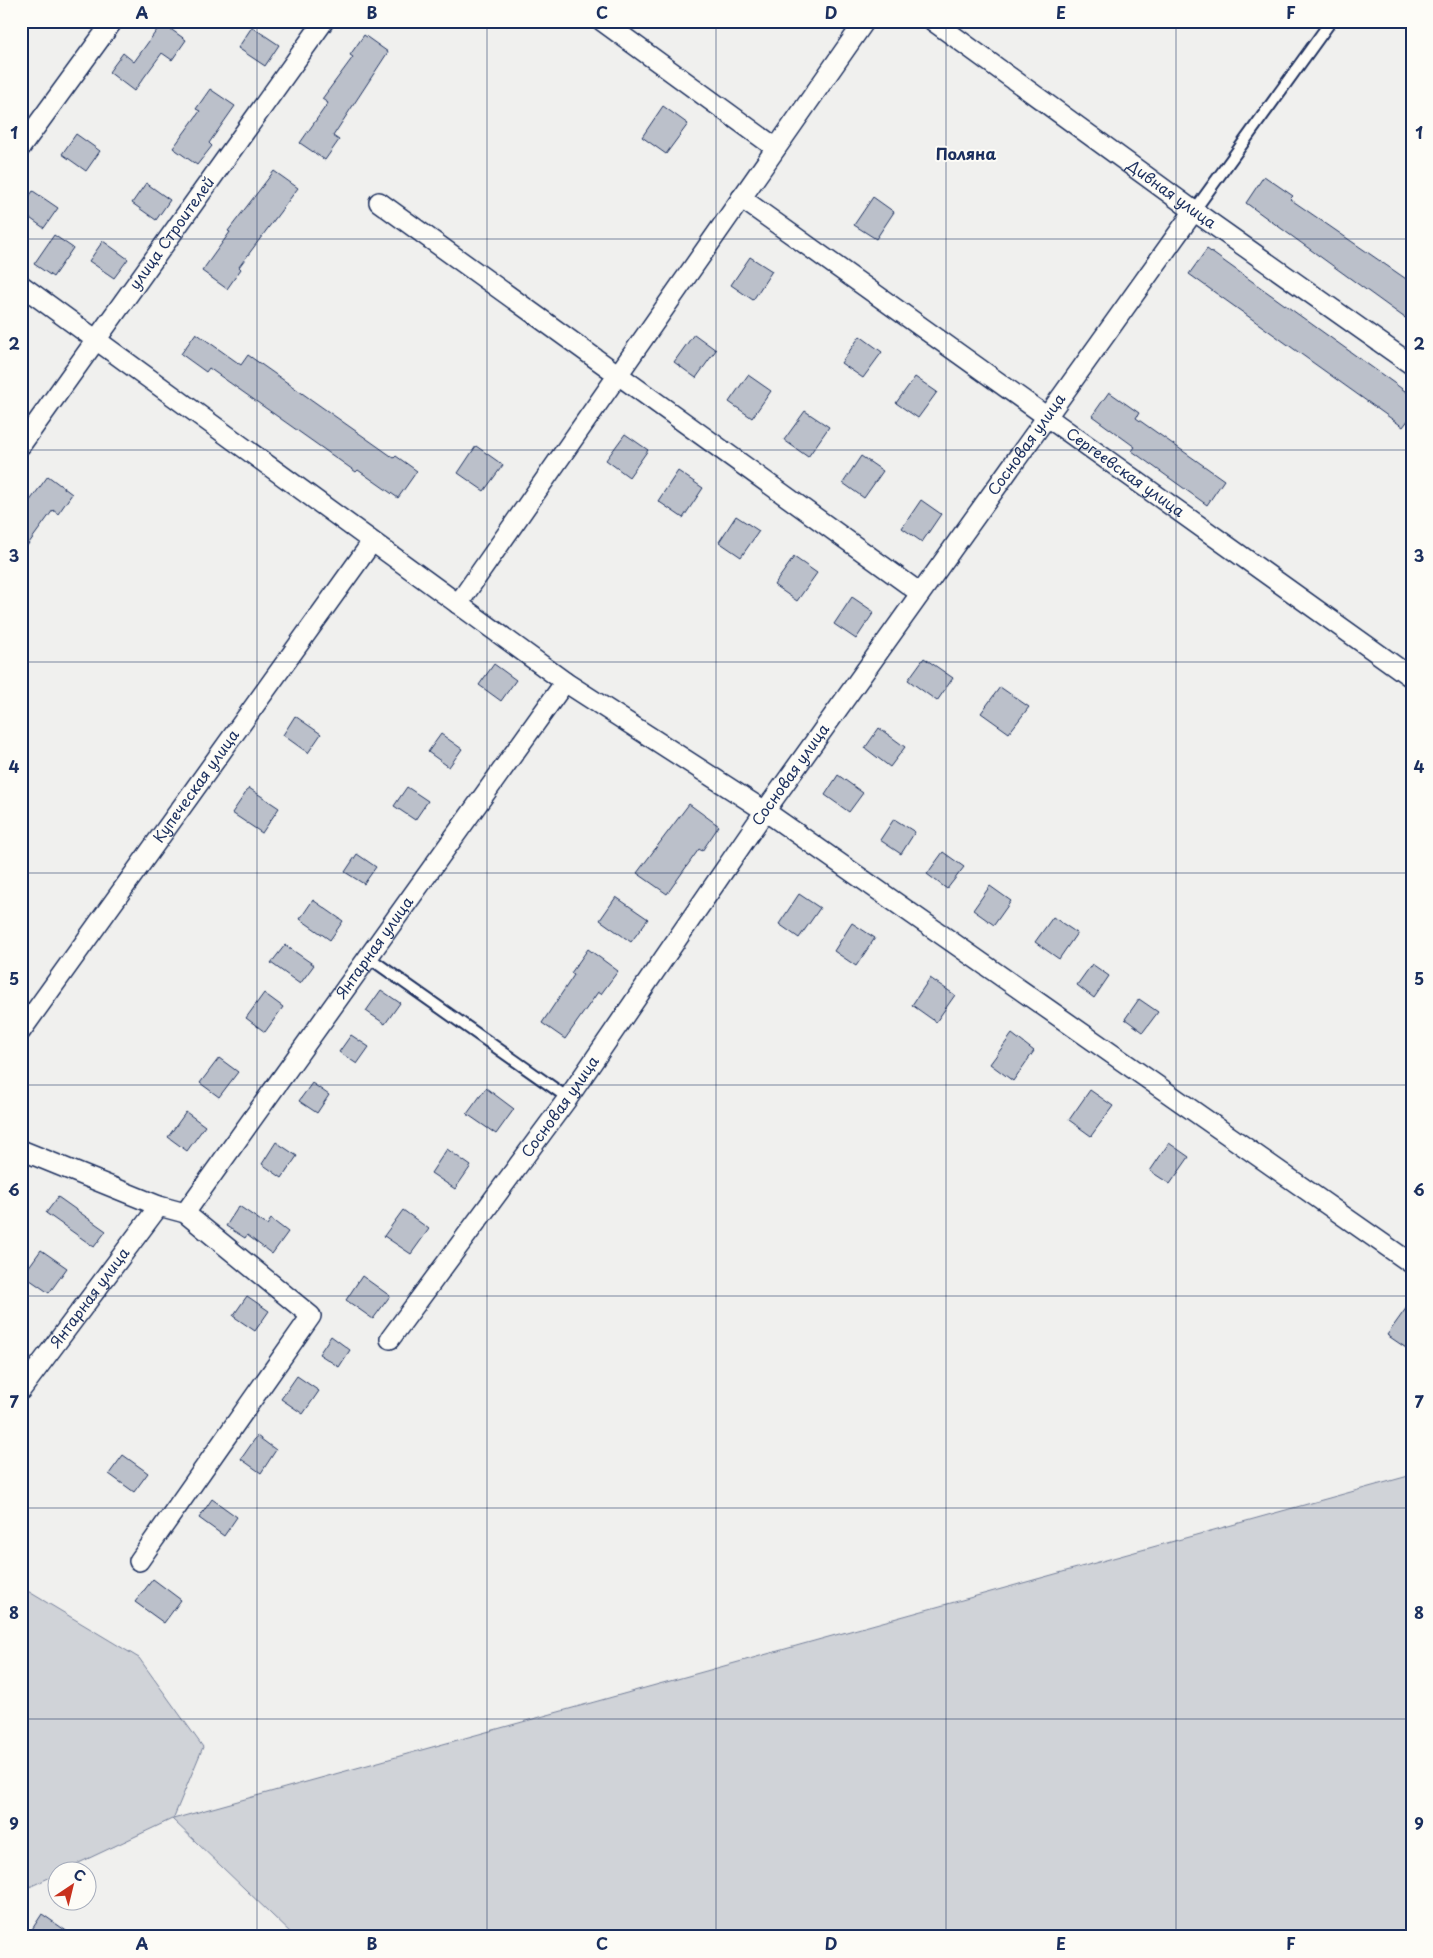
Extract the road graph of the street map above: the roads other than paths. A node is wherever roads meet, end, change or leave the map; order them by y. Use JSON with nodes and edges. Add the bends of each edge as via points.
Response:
{"nodes":[{"id":1,"x":113,"y":21,"type":"edge"},
{"id":2,"x":324,"y":21,"type":"edge"},
{"id":3,"x":602,"y":21,"type":"edge"},
{"id":4,"x":865,"y":21,"type":"edge"},
{"id":5,"x":933,"y":21,"type":"edge"},
{"id":6,"x":1331,"y":21,"type":"edge"},
{"id":7,"x":21,"y":147,"type":"edge"},
{"id":8,"x":776,"y":148,"type":"junction"},
{"id":9,"x":741,"y":198,"type":"junction"},
{"id":10,"x":378,"y":202,"type":"dead end"},
{"id":11,"x":1194,"y":211,"type":"junction"},
{"id":12,"x":21,"y":285,"type":"edge"},
{"id":13,"x":96,"y":340,"type":"junction"},
{"id":14,"x":1412,"y":364,"type":"edge"},
{"id":15,"x":618,"y":376,"type":"junction"},
{"id":16,"x":1047,"y":417,"type":"junction"},
{"id":17,"x":21,"y":445,"type":"edge"},
{"id":18,"x":372,"y":542,"type":"junction"},
{"id":19,"x":920,"y":593,"type":"junction"},
{"id":20,"x":458,"y":604,"type":"junction"},
{"id":21,"x":1412,"y":678,"type":"edge"},
{"id":22,"x":565,"y":682,"type":"junction"},
{"id":23,"x":765,"y":811,"type":"junction"},
{"id":24,"x":368,"y":958,"type":"junction"},
{"id":25,"x":21,"y":1031,"type":"edge"},
{"id":26,"x":568,"y":1098,"type":"junction"},
{"id":27,"x":21,"y":1150,"type":"edge"},
{"id":28,"x":159,"y":1206,"type":"junction"},
{"id":29,"x":185,"y":1213,"type":"junction"},
{"id":30,"x":1412,"y":1264,"type":"edge"},
{"id":31,"x":390,"y":1339,"type":"dead end"},
{"id":32,"x":21,"y":1390,"type":"edge"},
{"id":33,"x":139,"y":1561,"type":"dead end"}],
"edges":[{"from":1,"to":7,"type":"street"},
{"from":2,"to":13,"type":"street","name":"улица Строителей"},
{"from":3,"to":8,"type":"street"},
{"from":4,"to":8,"type":"street"},
{"from":5,"to":11,"type":"street","name":"Дивная улица"},
{"from":6,"to":11,"type":"lane"},
{"from":8,"to":9,"type":"street"},
{"from":9,"to":15,"type":"street"},
{"from":9,"to":16,"type":"street","name":"Сергеевская улица"},
{"from":10,"to":15,"type":"street"},
{"from":11,"to":14,"type":"street","name":"Дивная улица"},
{"from":11,"to":16,"type":"street","name":"Сосновая улица"},
{"from":12,"to":13,"type":"street"},
{"from":13,"to":17,"type":"street","name":"улица Строителей"},
{"from":13,"to":18,"type":"street"},
{"from":15,"to":19,"type":"street"},
{"from":15,"to":20,"type":"street"},
{"from":16,"to":19,"type":"street","name":"Сосновая улица"},
{"from":16,"to":21,"type":"street","name":"Сергеевская улица"},
{"from":18,"to":20,"type":"street"},
{"from":18,"to":25,"type":"street","name":"Купеческая улица"},
{"from":19,"to":23,"type":"street","name":"Сосновая улица"},
{"from":20,"to":22,"type":"street"},
{"from":22,"to":23,"type":"street"},
{"from":22,"to":24,"type":"street","name":"Янтарная улица"},
{"from":23,"to":26,"type":"street","name":"Сосновая улица"},
{"from":23,"to":30,"type":"street"},
{"from":24,"to":26,"type":"lane"},
{"from":24,"to":29,"type":"street","name":"Янтарная улица"},
{"from":26,"to":31,"type":"street","name":"Сосновая улица"},
{"from":27,"to":28,"type":"street"},
{"from":28,"to":29,"type":"street"},
{"from":28,"to":32,"type":"street","name":"Янтарная улица"},
{"from":29,"to":33,"type":"street","via":[[312,1316]]}]}
